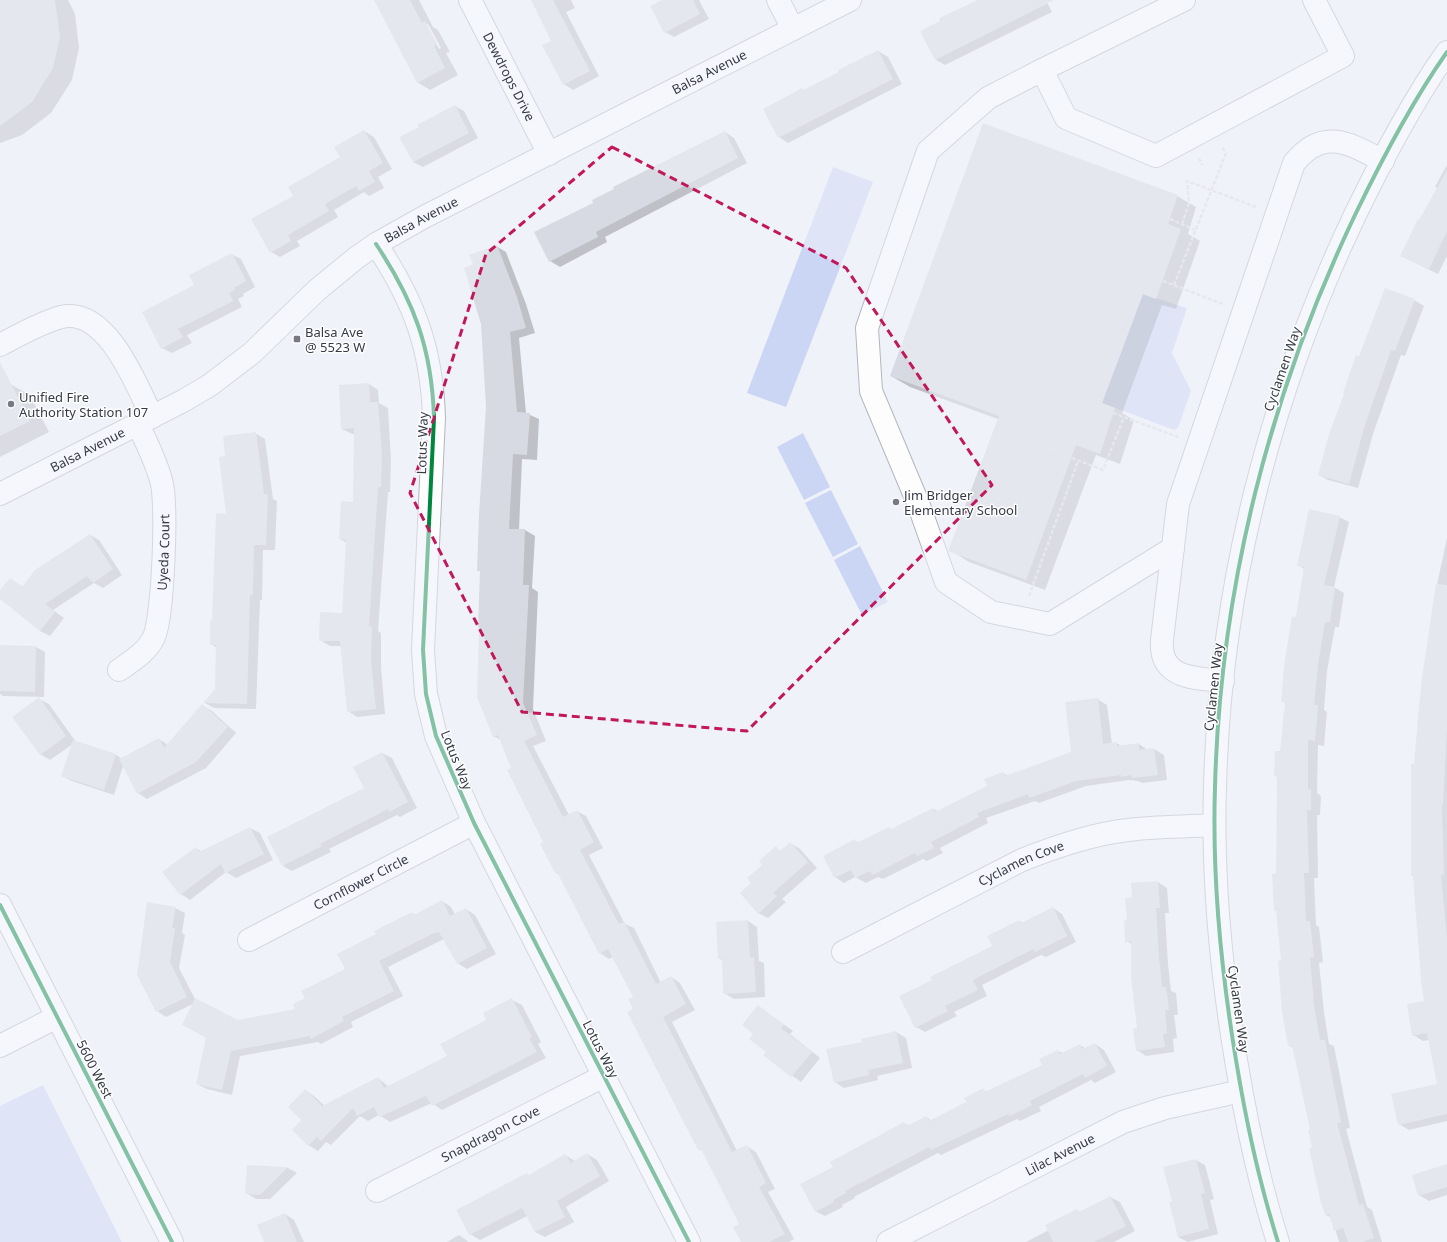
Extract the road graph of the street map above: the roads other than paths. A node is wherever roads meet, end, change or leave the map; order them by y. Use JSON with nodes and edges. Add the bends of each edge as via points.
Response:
{"nodes":[{"id":1,"x":470,"y":0,"type":"edge"},
{"id":2,"x":778,"y":0,"type":"edge"},
{"id":3,"x":850,"y":0,"type":"edge"},
{"id":4,"x":1184,"y":0,"type":"edge"},
{"id":5,"x":1314,"y":0,"type":"edge"},
{"id":6,"x":793,"y":29,"type":"junction"},
{"id":7,"x":1447,"y":52,"type":"edge"},
{"id":8,"x":1042,"y":70,"type":"junction"},
{"id":9,"x":549,"y":154,"type":"junction"},
{"id":10,"x":1383,"y":161,"type":"junction"},
{"id":11,"x":376,"y":244,"type":"junction"},
{"id":12,"x":0,"y":345,"type":"edge"},
{"id":13,"x":145,"y":420,"type":"junction"},
{"id":14,"x":0,"y":494,"type":"edge"},
{"id":15,"x":1173,"y":548,"type":"junction"},
{"id":16,"x":119,"y":670,"type":"dead end"},
{"id":17,"x":1223,"y":681,"type":"junction"},
{"id":18,"x":474,"y":823,"type":"junction"},
{"id":19,"x":1214,"y":825,"type":"junction"},
{"id":20,"x":0,"y":905,"type":"edge"},
{"id":21,"x":248,"y":940,"type":"dead end"},
{"id":22,"x":843,"y":952,"type":"dead end"},
{"id":23,"x":57,"y":1017,"type":"junction"},
{"id":24,"x":0,"y":1046,"type":"edge"},
{"id":25,"x":604,"y":1076,"type":"junction"},
{"id":26,"x":1241,"y":1091,"type":"junction"},
{"id":27,"x":377,"y":1191,"type":"dead end"},
{"id":28,"x":172,"y":1242,"type":"edge"},
{"id":29,"x":689,"y":1242,"type":"edge"},
{"id":30,"x":888,"y":1242,"type":"edge"},
{"id":31,"x":1278,"y":1242,"type":"edge"}],
"edges":[{"from":1,"to":9,"type":"street","name":"Dewdrops Drive"},
{"from":2,"to":6,"type":"street"},
{"from":3,"to":6,"type":"street","name":"Balsa Avenue"},
{"from":4,"to":8,"type":"street"},
{"from":5,"to":8,"type":"street","via":[[1343,56],[1156,156],[1066,118]]},
{"from":6,"to":9,"type":"street","name":"Balsa Avenue"},
{"from":7,"to":10,"type":"street","name":"Cyclamen Way"},
{"from":8,"to":15,"type":"street","via":[[988,98],[928,151],[867,328],[871,391],[918,503],[946,582],[991,612],[1050,624]]},
{"from":9,"to":11,"type":"street","name":"Balsa Avenue"},
{"from":10,"to":15,"type":"street","via":[[1360,149],[1333,141],[1315,145],[1300,156],[1289,172],[1178,504]]},
{"from":10,"to":17,"type":"street","name":"Cyclamen Way","via":[[1342,242],[1321,291],[1268,443],[1243,548]]},
{"from":11,"to":13,"type":"street","name":"Balsa Avenue","via":[[336,274],[231,370],[203,389]]},
{"from":11,"to":18,"type":"street","name":"Lotus Way","via":[[394,270],[412,305],[426,350],[430,373],[434,418],[423,672],[436,736]]},
{"from":12,"to":13,"type":"street","name":"Uyeda Court","via":[[62,317],[74,316],[85,319],[95,325],[118,350]]},
{"from":13,"to":14,"type":"street","name":"Balsa Avenue"},
{"from":13,"to":16,"type":"street","name":"Uyeda Court","via":[[164,492],[160,611],[154,637],[148,646]]},
{"from":15,"to":17,"type":"street","via":[[1162,640],[1163,655],[1170,667],[1181,675]]},
{"from":17,"to":19,"type":"street","name":"Cyclamen Way","via":[[1216,753]]},
{"from":18,"to":21,"type":"street","name":"Cornflower Circle"},
{"from":18,"to":25,"type":"street","name":"Lotus Way"},
{"from":19,"to":22,"type":"street","name":"Cyclamen Cove","via":[[1128,830],[1048,849]]},
{"from":19,"to":26,"type":"street","name":"Cyclamen Way","via":[[1222,959]]},
{"from":20,"to":23,"type":"street","name":"5600 West"},
{"from":23,"to":24,"type":"street"},
{"from":23,"to":28,"type":"street","name":"5600 West"},
{"from":25,"to":27,"type":"street","name":"Snapdragon Cove"},
{"from":25,"to":29,"type":"street","name":"Lotus Way"},
{"from":26,"to":30,"type":"street","name":"Lilac Avenue","via":[[1165,1108],[1122,1122]]},
{"from":26,"to":31,"type":"street","name":"Cyclamen Way","via":[[1261,1184]]}]}
